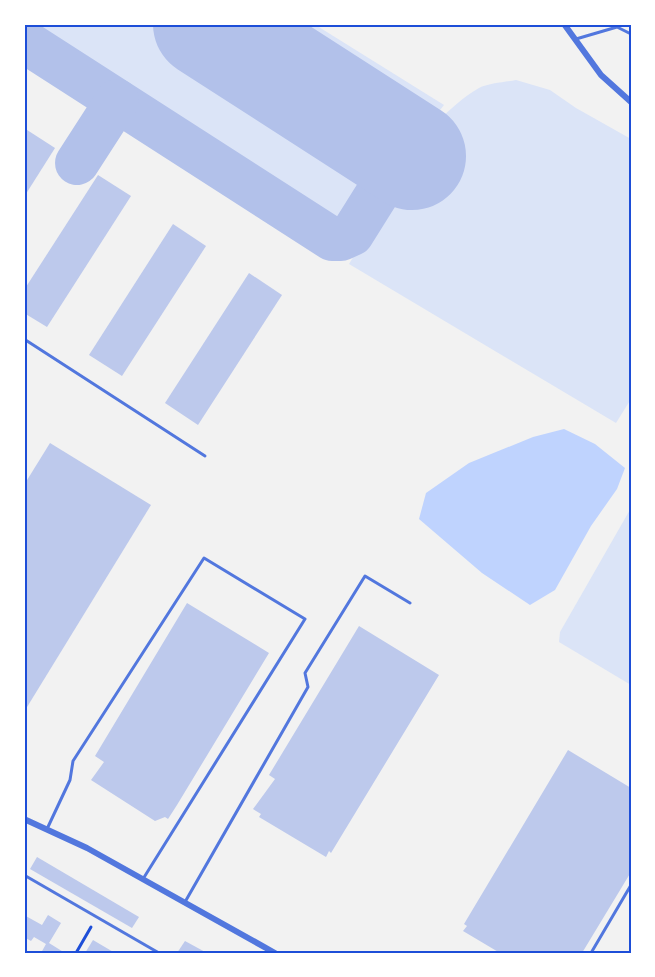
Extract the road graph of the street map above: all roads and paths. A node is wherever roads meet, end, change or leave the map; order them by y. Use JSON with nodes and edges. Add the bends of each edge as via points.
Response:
{"nodes":[{"id":1,"x":564,"y":24,"type":"edge"},
{"id":2,"x":631,"y":34,"type":"edge"},
{"id":3,"x":576,"y":39,"type":"junction"},
{"id":4,"x":631,"y":102,"type":"edge"},
{"id":5,"x":24,"y":339,"type":"edge"},
{"id":6,"x":205,"y":456,"type":"dead end"},
{"id":7,"x":410,"y":603,"type":"dead end"},
{"id":8,"x":24,"y":819,"type":"edge"},
{"id":9,"x":47,"y":829,"type":"junction"},
{"id":10,"x":24,"y":875,"type":"edge"},
{"id":11,"x":143,"y":879,"type":"junction"},
{"id":12,"x":631,"y":885,"type":"edge"},
{"id":13,"x":184,"y":902,"type":"junction"},
{"id":14,"x":91,"y":927,"type":"dead end"},
{"id":15,"x":76,"y":953,"type":"edge"},
{"id":16,"x":159,"y":953,"type":"edge"},
{"id":17,"x":275,"y":953,"type":"edge"},
{"id":18,"x":591,"y":953,"type":"edge"}],
"edges":[{"from":1,"to":3,"type":"street"},
{"from":2,"to":3,"type":"lane","via":[[617,27]]},
{"from":3,"to":4,"type":"street","via":[[601,75]]},
{"from":5,"to":6,"type":"lane"},
{"from":7,"to":13,"type":"lane","via":[[365,576],[305,673],[308,687]]},
{"from":8,"to":9,"type":"street"},
{"from":9,"to":11,"type":"street"},
{"from":9,"to":11,"type":"lane","via":[[70,780],[73,761],[204,558],[305,619]]},
{"from":10,"to":16,"type":"lane"},
{"from":11,"to":13,"type":"street"},
{"from":12,"to":18,"type":"lane"},
{"from":13,"to":17,"type":"street"},
{"from":14,"to":15,"type":"path"}]}
